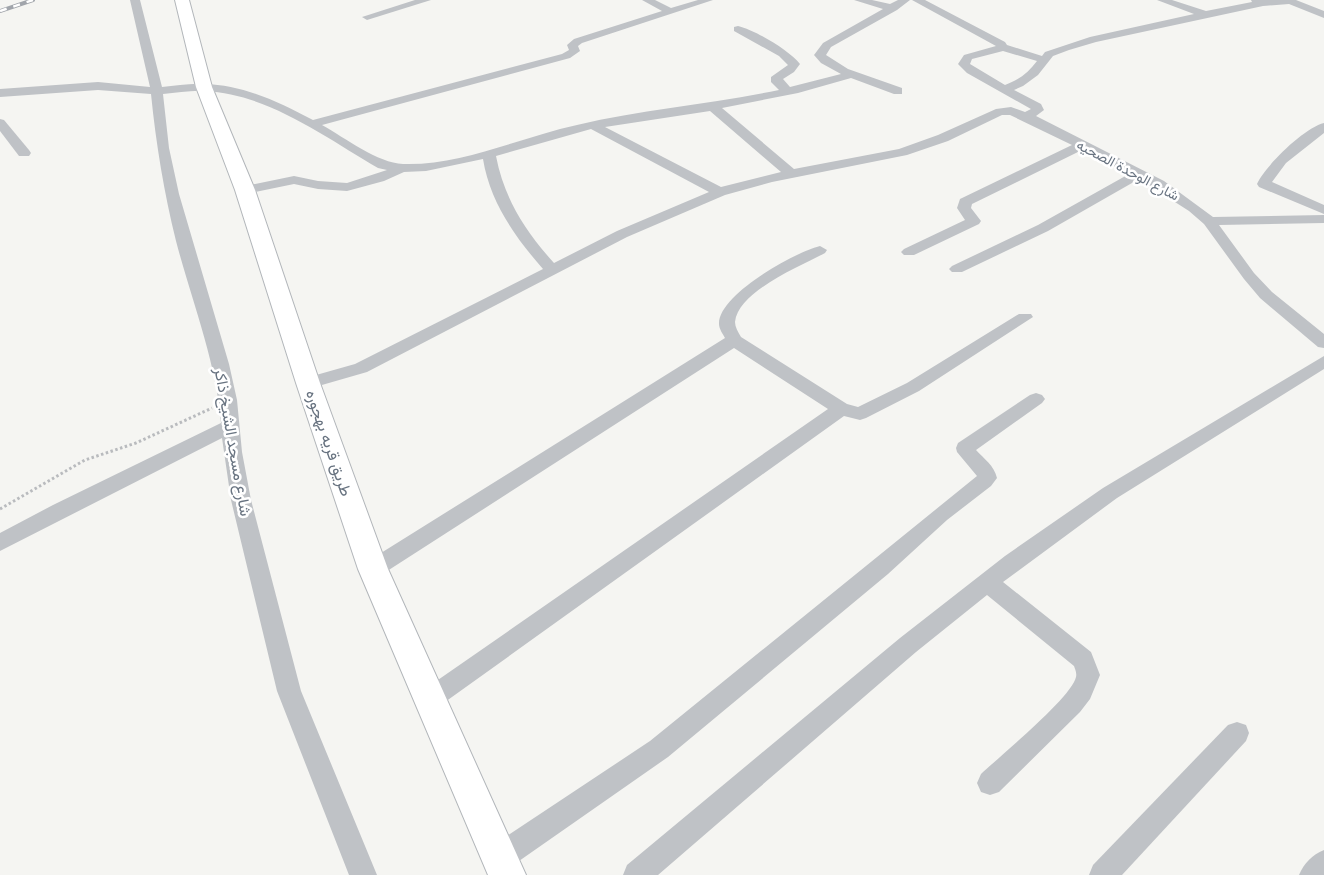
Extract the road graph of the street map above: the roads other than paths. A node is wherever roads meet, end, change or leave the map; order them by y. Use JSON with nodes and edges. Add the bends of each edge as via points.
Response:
{"nodes":[{"id":1,"x":135,"y":0,"type":"edge"},
{"id":2,"x":182,"y":0,"type":"edge"},
{"id":3,"x":426,"y":0,"type":"edge"},
{"id":4,"x":647,"y":0,"type":"edge"},
{"id":5,"x":708,"y":0,"type":"edge"},
{"id":6,"x":859,"y":0,"type":"edge"},
{"id":7,"x":905,"y":0,"type":"edge"},
{"id":8,"x":917,"y":0,"type":"edge"},
{"id":9,"x":1162,"y":0,"type":"edge"},
{"id":10,"x":1260,"y":2,"type":"edge"},
{"id":11,"x":893,"y":8,"type":"junction"},
{"id":12,"x":671,"y":12,"type":"junction"},
{"id":13,"x":1205,"y":14,"type":"junction"},
{"id":14,"x":1324,"y":15,"type":"edge"},
{"id":15,"x":367,"y":17,"type":"dead end"},
{"id":16,"x":738,"y":29,"type":"dead end"},
{"id":17,"x":1002,"y":47,"type":"junction"},
{"id":18,"x":1045,"y":60,"type":"junction"},
{"id":19,"x":853,"y":74,"type":"junction"},
{"id":20,"x":201,"y":87,"type":"junction"},
{"id":21,"x":1005,"y":89,"type":"junction"},
{"id":22,"x":786,"y":90,"type":"junction"},
{"id":23,"x":898,"y":90,"type":"dead end"},
{"id":24,"x":164,"y":91,"type":"junction"},
{"id":25,"x":0,"y":93,"type":"edge"},
{"id":26,"x":712,"y":106,"type":"junction"},
{"id":27,"x":1026,"y":116,"type":"junction"},
{"id":28,"x":0,"y":123,"type":"edge"},
{"id":29,"x":312,"y":124,"type":"junction"},
{"id":30,"x":592,"y":125,"type":"junction"},
{"id":31,"x":1324,"y":128,"type":"edge"},
{"id":32,"x":1082,"y":145,"type":"junction"},
{"id":33,"x":489,"y":153,"type":"junction"},
{"id":34,"x":24,"y":154,"type":"dead end"},
{"id":35,"x":400,"y":169,"type":"junction"},
{"id":36,"x":791,"y":174,"type":"junction"},
{"id":37,"x":1138,"y":174,"type":"junction"},
{"id":38,"x":245,"y":190,"type":"junction"},
{"id":39,"x":720,"y":192,"type":"junction"},
{"id":40,"x":1324,"y":210,"type":"edge"},
{"id":41,"x":1324,"y":220,"type":"edge"},
{"id":42,"x":1209,"y":221,"type":"junction"},
{"id":43,"x":820,"y":250,"type":"dead end"},
{"id":44,"x":909,"y":252,"type":"dead end"},
{"id":45,"x":552,"y":270,"type":"junction"},
{"id":46,"x":957,"y":270,"type":"dead end"},
{"id":47,"x":1025,"y":317,"type":"dead end"},
{"id":48,"x":734,"y":340,"type":"junction"},
{"id":49,"x":1323,"y":341,"type":"edge"},
{"id":50,"x":1324,"y":361,"type":"edge"},
{"id":51,"x":308,"y":383,"type":"junction"},
{"id":52,"x":1036,"y":399,"type":"dead end"},
{"id":53,"x":841,"y":408,"type":"junction"},
{"id":54,"x":229,"y":427,"type":"junction"},
{"id":55,"x":0,"y":544,"type":"edge"},
{"id":56,"x":373,"y":569,"type":"junction"},
{"id":57,"x":987,"y":582,"type":"junction"},
{"id":58,"x":430,"y":698,"type":"junction"},
{"id":59,"x":1238,"y":733,"type":"dead end"},
{"id":60,"x":990,"y":783,"type":"dead end"},
{"id":61,"x":1324,"y":864,"type":"edge"},
{"id":62,"x":503,"y":866,"type":"edge"},
{"id":63,"x":363,"y":875,"type":"edge"},
{"id":64,"x":637,"y":875,"type":"edge"},
{"id":65,"x":1103,"y":875,"type":"edge"},
{"id":66,"x":1313,"y":875,"type":"edge"}],
"edges":[{"from":1,"to":24,"type":"street","name":"شارع مسجد الشيخ ذاكر"},
{"from":2,"to":20,"type":"street","name":"طريق قريه بهجوره"},
{"from":3,"to":15,"type":"street"},
{"from":4,"to":12,"type":"street"},
{"from":5,"to":12,"type":"street"},
{"from":6,"to":11,"type":"street"},
{"from":7,"to":11,"type":"street"},
{"from":8,"to":17,"type":"street","via":[[968,25]]},
{"from":9,"to":13,"type":"street"},
{"from":10,"to":13,"type":"street"},
{"from":10,"to":14,"type":"street","via":[[1290,1]]},
{"from":11,"to":19,"type":"street","via":[[821,51],[823,60]]},
{"from":12,"to":29,"type":"street","via":[[578,41],[572,45],[575,51],[566,56]]},
{"from":13,"to":18,"type":"street","via":[[1094,39],[1049,54]]},
{"from":16,"to":22,"type":"street","via":[[783,54],[794,64],[777,77],[777,82]]},
{"from":17,"to":18,"type":"street"},
{"from":17,"to":21,"type":"street","via":[[968,57],[964,64]]},
{"from":18,"to":21,"type":"street","via":[[1019,84]]},
{"from":19,"to":22,"type":"street"},
{"from":19,"to":23,"type":"street"},
{"from":20,"to":24,"type":"street"},
{"from":20,"to":29,"type":"street","via":[[245,93]]},
{"from":20,"to":38,"type":"street","name":"طريق قريه بهجوره"},
{"from":21,"to":27,"type":"street","via":[[1037,107],[1035,113]]},
{"from":22,"to":26,"type":"street"},
{"from":24,"to":25,"type":"street","via":[[98,86]]},
{"from":24,"to":54,"type":"street","name":"شارع مسجد الشيخ ذاكر","via":[[163,148],[184,242],[220,364],[228,400]]},
{"from":26,"to":30,"type":"street"},
{"from":26,"to":36,"type":"street"},
{"from":27,"to":32,"type":"street","name":"شارع الوحدة الصحيه"},
{"from":27,"to":36,"type":"street","name":"شارع الوحدة الصحيه","via":[[1011,111],[1000,112],[943,138],[902,152]]},
{"from":28,"to":34,"type":"street"},
{"from":29,"to":35,"type":"street","via":[[367,158]]},
{"from":30,"to":33,"type":"street"},
{"from":30,"to":39,"type":"street"},
{"from":31,"to":40,"type":"street","via":[[1285,158],[1264,184]]},
{"from":32,"to":37,"type":"street","name":"شارع الوحدة الصحيه"},
{"from":32,"to":44,"type":"street","via":[[965,202],[964,208],[974,221]]},
{"from":33,"to":35,"type":"street"},
{"from":33,"to":45,"type":"street","via":[[490,169],[512,221]]},
{"from":35,"to":38,"type":"street","via":[[347,187],[294,180]]},
{"from":36,"to":39,"type":"street","name":"شارع الوحدة الصحيه"},
{"from":37,"to":42,"type":"street","name":"شارع الوحدة الصحيه","via":[[1177,196]]},
{"from":37,"to":46,"type":"street","via":[[1044,228]]},
{"from":38,"to":51,"type":"street","name":"طريق قريه بهجوره"},
{"from":39,"to":45,"type":"street","name":"شارع الوحدة الصحيه","via":[[622,234]]},
{"from":41,"to":42,"type":"street"},
{"from":42,"to":49,"type":"street","name":"شارع الوحدة الصحيه","via":[[1266,295]]},
{"from":43,"to":48,"type":"street","via":[[741,295],[730,308],[726,324]]},
{"from":45,"to":51,"type":"street","name":"شارع الوحدة الصحيه","via":[[361,368]]},
{"from":47,"to":53,"type":"street","via":[[913,387],[863,414]]},
{"from":48,"to":53,"type":"street"},
{"from":48,"to":56,"type":"street"},
{"from":50,"to":57,"type":"street","via":[[1110,494]]},
{"from":51,"to":56,"type":"street","name":"طريق قريه بهجوره"},
{"from":52,"to":62,"type":"street","via":[[965,448],[985,471],[987,478],[984,481],[659,749]]},
{"from":53,"to":58,"type":"street"},
{"from":54,"to":55,"type":"street","via":[[60,510]]},
{"from":54,"to":63,"type":"street","name":"شارع مسجد الشيخ ذاكر","via":[[248,528],[289,691]]},
{"from":56,"to":58,"type":"street","name":"طريق قريه بهجوره"},
{"from":57,"to":60,"type":"street","via":[[1083,659],[1088,671],[1087,681],[1070,704]]},
{"from":57,"to":64,"type":"street"},
{"from":58,"to":62,"type":"street","name":"طريق قريه بهجوره"},
{"from":59,"to":65,"type":"street"},
{"from":61,"to":66,"type":"street"}]}
